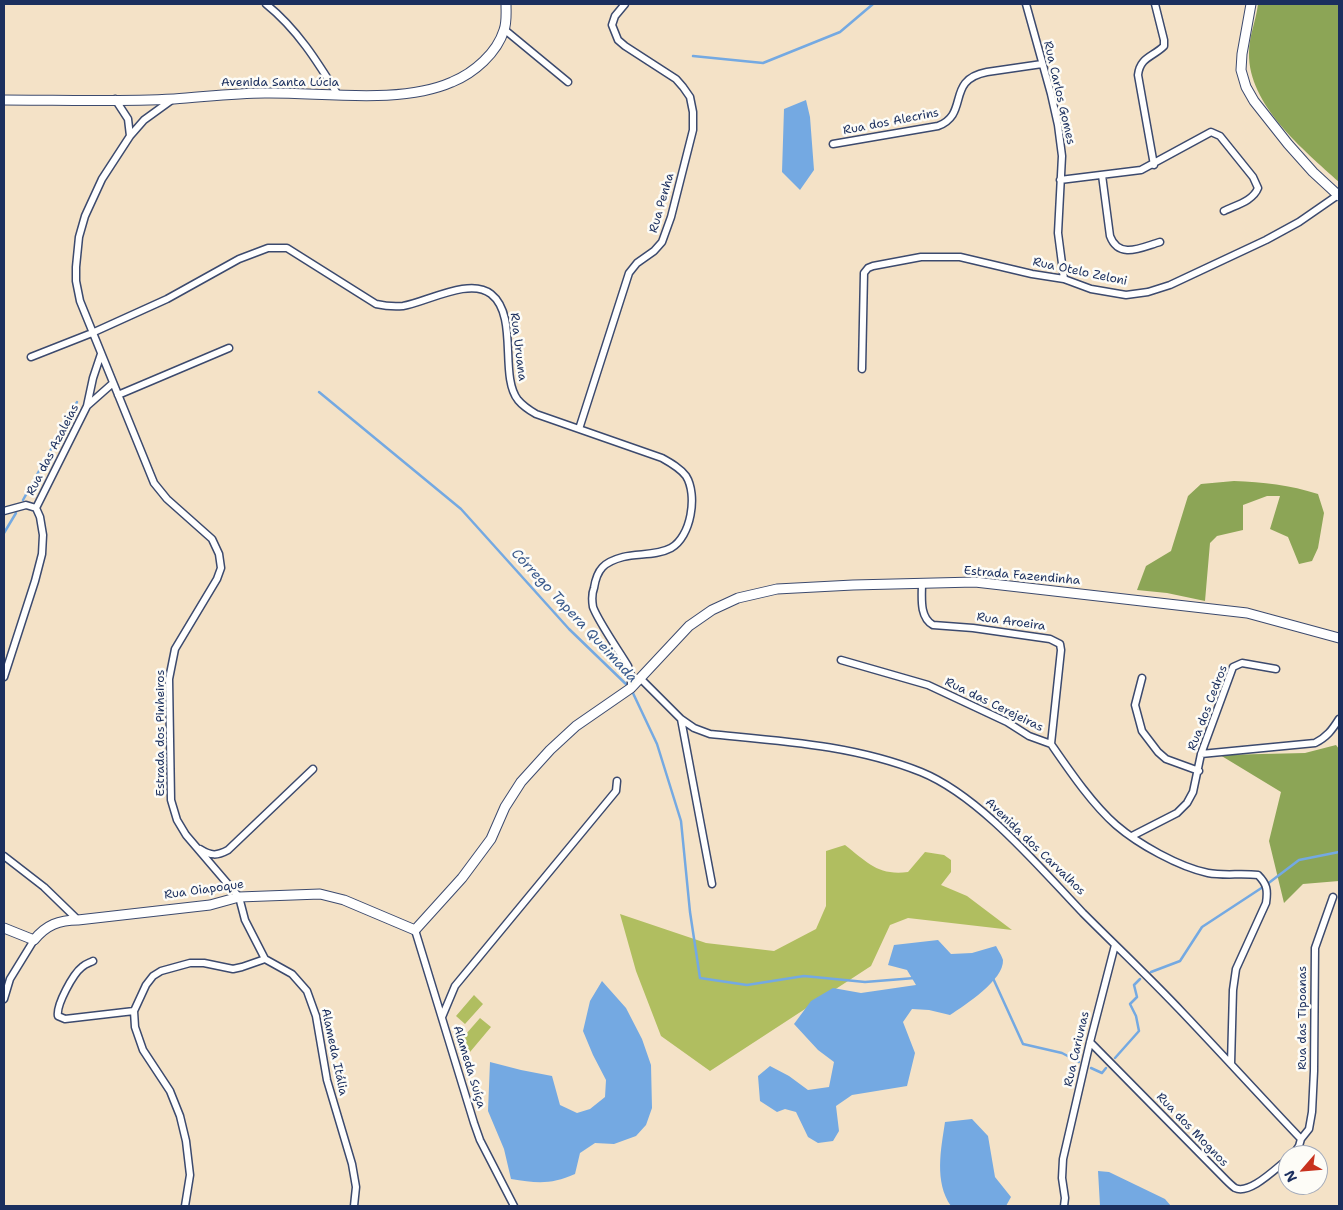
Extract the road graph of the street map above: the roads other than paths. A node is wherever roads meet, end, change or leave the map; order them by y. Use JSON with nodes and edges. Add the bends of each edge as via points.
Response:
{"nodes":[{"id":1,"x":266,"y":4,"type":"edge"},
{"id":2,"x":506,"y":4,"type":"edge"},
{"id":3,"x":625,"y":4,"type":"edge"},
{"id":4,"x":1026,"y":4,"type":"edge"},
{"id":5,"x":1155,"y":4,"type":"edge"},
{"id":6,"x":1251,"y":4,"type":"edge"},
{"id":7,"x":505,"y":30,"type":"junction"},
{"id":8,"x":1042,"y":64,"type":"junction"},
{"id":9,"x":568,"y":82,"type":"dead end"},
{"id":10,"x":338,"y":95,"type":"junction"},
{"id":11,"x":174,"y":99,"type":"junction"},
{"id":12,"x":4,"y":100,"type":"edge"},
{"id":13,"x":114,"y":100,"type":"junction"},
{"id":14,"x":130,"y":136,"type":"junction"},
{"id":15,"x":833,"y":144,"type":"dead end"},
{"id":16,"x":1154,"y":165,"type":"junction"},
{"id":17,"x":1102,"y":175,"type":"junction"},
{"id":18,"x":1060,"y":180,"type":"junction"},
{"id":19,"x":1338,"y":195,"type":"edge"},
{"id":20,"x":1224,"y":211,"type":"dead end"},
{"id":21,"x":1160,"y":242,"type":"dead end"},
{"id":22,"x":1064,"y":279,"type":"junction"},
{"id":23,"x":92,"y":333,"type":"junction"},
{"id":24,"x":229,"y":348,"type":"dead end"},
{"id":25,"x":101,"y":354,"type":"junction"},
{"id":26,"x":31,"y":357,"type":"dead end"},
{"id":27,"x":862,"y":369,"type":"dead end"},
{"id":28,"x":113,"y":383,"type":"junction"},
{"id":29,"x":118,"y":395,"type":"junction"},
{"id":30,"x":87,"y":406,"type":"junction"},
{"id":31,"x":579,"y":429,"type":"junction"},
{"id":32,"x":36,"y":508,"type":"junction"},
{"id":33,"x":4,"y":511,"type":"edge"},
{"id":34,"x":922,"y":583,"type":"junction"},
{"id":35,"x":1339,"y":638,"type":"edge"},
{"id":36,"x":841,"y":660,"type":"dead end"},
{"id":37,"x":1276,"y":669,"type":"dead end"},
{"id":38,"x":4,"y":677,"type":"edge"},
{"id":39,"x":1142,"y":678,"type":"dead end"},
{"id":40,"x":641,"y":679,"type":"junction"},
{"id":41,"x":629,"y":690,"type":"junction"},
{"id":42,"x":681,"y":718,"type":"junction"},
{"id":43,"x":1339,"y":719,"type":"edge"},
{"id":44,"x":1051,"y":744,"type":"junction"},
{"id":45,"x":1201,"y":754,"type":"junction"},
{"id":46,"x":313,"y":770,"type":"dead end"},
{"id":47,"x":1199,"y":771,"type":"junction"},
{"id":48,"x":617,"y":781,"type":"dead end"},
{"id":49,"x":1132,"y":836,"type":"junction"},
{"id":50,"x":197,"y":847,"type":"junction"},
{"id":51,"x":4,"y":856,"type":"edge"},
{"id":52,"x":712,"y":884,"type":"dead end"},
{"id":53,"x":239,"y":897,"type":"junction"},
{"id":54,"x":1333,"y":897,"type":"dead end"},
{"id":55,"x":78,"y":920,"type":"junction"},
{"id":56,"x":4,"y":928,"type":"edge"},
{"id":57,"x":415,"y":930,"type":"junction"},
{"id":58,"x":34,"y":940,"type":"junction"},
{"id":59,"x":1115,"y":945,"type":"junction"},
{"id":60,"x":265,"y":959,"type":"junction"},
{"id":61,"x":93,"y":961,"type":"dead end"},
{"id":62,"x":4,"y":999,"type":"edge"},
{"id":63,"x":134,"y":1011,"type":"junction"},
{"id":64,"x":442,"y":1017,"type":"junction"},
{"id":65,"x":1090,"y":1042,"type":"junction"},
{"id":66,"x":1231,"y":1064,"type":"junction"},
{"id":67,"x":1301,"y":1139,"type":"junction"},
{"id":68,"x":1299,"y":1145,"type":"edge"},
{"id":69,"x":1278,"y":1167,"type":"edge"},
{"id":70,"x":185,"y":1206,"type":"edge"},
{"id":71,"x":354,"y":1206,"type":"edge"},
{"id":72,"x":514,"y":1206,"type":"edge"},
{"id":73,"x":1064,"y":1206,"type":"edge"}],
"edges":[{"from":1,"to":10,"type":"street","via":[[297,33]]},
{"from":2,"to":7,"type":"street","name":"Avenida Santa Lúcia"},
{"from":3,"to":31,"type":"street","name":"Rua Penha","via":[[612,25],[618,40],[683,87],[690,97],[693,130],[662,242],[629,273]]},
{"from":4,"to":8,"type":"street","name":"Rua Carlos Gomes"},
{"from":5,"to":16,"type":"street","via":[[1164,46],[1142,62],[1138,75]]},
{"from":6,"to":19,"type":"street","via":[[1241,70],[1246,87],[1288,144]]},
{"from":7,"to":9,"type":"street"},
{"from":7,"to":10,"type":"street","name":"Avenida Santa Lúcia","via":[[479,66],[451,83],[409,93]]},
{"from":8,"to":15,"type":"street","name":"Rua dos Alecrins","via":[[979,73],[963,84],[953,117],[946,123]]},
{"from":8,"to":18,"type":"street","name":"Rua Carlos Gomes","via":[[1058,125],[1062,156]]},
{"from":10,"to":11,"type":"street","name":"Avenida Santa Lúcia","via":[[263,93]]},
{"from":11,"to":13,"type":"street","name":"Avenida Santa Lúcia"},
{"from":11,"to":14,"type":"street","name":"Estrada dos Pinheiros","via":[[144,120]]},
{"from":12,"to":13,"type":"street","name":"Avenida Santa Lúcia"},
{"from":13,"to":14,"type":"street","via":[[128,118]]},
{"from":14,"to":23,"type":"street","name":"Estrada dos Pinheiros","via":[[102,179],[79,237],[76,281]]},
{"from":16,"to":17,"type":"street"},
{"from":16,"to":20,"type":"street","via":[[1211,132],[1220,136],[1258,188],[1251,198]]},
{"from":17,"to":18,"type":"street"},
{"from":17,"to":21,"type":"street","via":[[1114,245],[1131,250]]},
{"from":18,"to":22,"type":"street","name":"Rua Carlos Gomes","via":[[1058,233]]},
{"from":19,"to":22,"type":"street","name":"Rua Otelo Zeloni","via":[[1266,240],[1148,292],[1126,295],[1091,289]]},
{"from":22,"to":27,"type":"street","name":"Rua Otelo Zeloni","via":[[960,257],[921,257],[868,268],[864,273]]},
{"from":23,"to":25,"type":"street","name":"Estrada dos Pinheiros"},
{"from":23,"to":26,"type":"street","name":"Rua Uruana"},
{"from":23,"to":31,"type":"street","name":"Rua Uruana","via":[[167,299],[254,252],[286,248],[370,301],[389,307],[465,289],[478,288],[492,294],[502,308],[512,388],[517,399],[536,414]]},
{"from":24,"to":29,"type":"street"},
{"from":25,"to":28,"type":"street","name":"Estrada dos Pinheiros"},
{"from":25,"to":30,"type":"street"},
{"from":28,"to":29,"type":"street","name":"Estrada dos Pinheiros"},
{"from":28,"to":30,"type":"street","name":"Rua das Azaleias"},
{"from":29,"to":50,"type":"street","name":"Estrada dos Pinheiros","via":[[154,483],[212,539],[219,554],[221,568],[217,579],[175,649],[169,679],[171,800],[177,820]]},
{"from":30,"to":32,"type":"street","name":"Rua das Azaleias"},
{"from":31,"to":41,"type":"street","name":"Rua Uruana","via":[[677,466],[691,491],[686,532],[680,542],[670,549],[610,562],[600,568],[595,579],[593,606],[628,666],[631,675]]},
{"from":32,"to":33,"type":"street","via":[[26,505]]},
{"from":32,"to":38,"type":"street","via":[[43,535],[42,554]]},
{"from":34,"to":35,"type":"street","name":"Estrada Fazendinha","via":[[975,582],[1247,613]]},
{"from":34,"to":40,"type":"street","name":"Estrada Fazendinha","via":[[777,588],[738,598],[689,626]]},
{"from":34,"to":44,"type":"street","name":"Rua Aroeira","via":[[925,618],[933,625],[1050,638],[1060,644]]},
{"from":36,"to":44,"type":"street","name":"Rua das Cerejeiras","via":[[928,685],[1007,722],[1028,736]]},
{"from":37,"to":45,"type":"street","name":"Rua dos Cedros","via":[[1242,663],[1233,667]]},
{"from":39,"to":47,"type":"street","via":[[1135,705],[1142,730],[1166,759]]},
{"from":40,"to":41,"type":"street"},
{"from":40,"to":42,"type":"street","name":"Avenida dos Carvalhos"},
{"from":41,"to":57,"type":"street","via":[[576,726],[521,782],[505,807],[491,839],[462,878]]},
{"from":42,"to":52,"type":"street"},
{"from":42,"to":59,"type":"street","name":"Avenida dos Carvalhos","via":[[710,734],[844,750],[884,759],[923,773],[981,810]]},
{"from":43,"to":45,"type":"street","via":[[1330,733],[1315,743]]},
{"from":44,"to":49,"type":"street","via":[[1116,825]]},
{"from":45,"to":47,"type":"street","name":"Rua dos Cedros"},
{"from":46,"to":50,"type":"street","via":[[228,850],[212,855]]},
{"from":47,"to":49,"type":"street","name":"Rua dos Cedros","via":[[1194,792],[1177,813]]},
{"from":48,"to":64,"type":"street","via":[[616,791],[455,986]]},
{"from":49,"to":66,"type":"street","via":[[1167,858],[1191,868],[1209,873],[1258,875],[1265,882],[1266,903],[1236,969]]},
{"from":50,"to":53,"type":"street","name":"Estrada dos Pinheiros"},
{"from":51,"to":55,"type":"street","via":[[44,887]]},
{"from":53,"to":55,"type":"street","name":"Rua Oiapoque","via":[[210,905]]},
{"from":53,"to":57,"type":"street","name":"Rua Oiapoque","via":[[320,894],[344,900]]},
{"from":53,"to":60,"type":"street","via":[[245,920]]},
{"from":54,"to":67,"type":"street","name":"Rua das Tipoanas","via":[[1315,948],[1312,1112],[1309,1129]]},
{"from":55,"to":58,"type":"street","name":"Rua Oiapoque","via":[[64,920],[51,925]]},
{"from":56,"to":58,"type":"street"},
{"from":57,"to":64,"type":"street","name":"Alameda Suíça"},
{"from":58,"to":62,"type":"street","name":"Rua Oiapoque","via":[[10,979]]},
{"from":59,"to":65,"type":"street","name":"Rua Cariunas"},
{"from":59,"to":66,"type":"street","name":"Avenida dos Carvalhos"},
{"from":60,"to":63,"type":"street","via":[[242,968],[190,963],[161,971],[146,985]]},
{"from":60,"to":71,"type":"street","name":"Alameda Itália","via":[[292,974],[307,991],[352,1164],[356,1187]]},
{"from":61,"to":63,"type":"street","via":[[83,966],[71,980],[58,1016],[65,1019]]},
{"from":63,"to":70,"type":"street","via":[[135,1027],[143,1050],[170,1091],[180,1116],[190,1175]]},
{"from":64,"to":72,"type":"street","name":"Alameda Suíça","via":[[480,1140]]},
{"from":65,"to":69,"type":"street","name":"Rua dos Mognos","via":[[1236,1188],[1246,1190]]},
{"from":65,"to":73,"type":"street","name":"Rua Cariunas","via":[[1063,1159]]},
{"from":66,"to":67,"type":"street","name":"Avenida dos Carvalhos"},
{"from":67,"to":68,"type":"street"}]}
